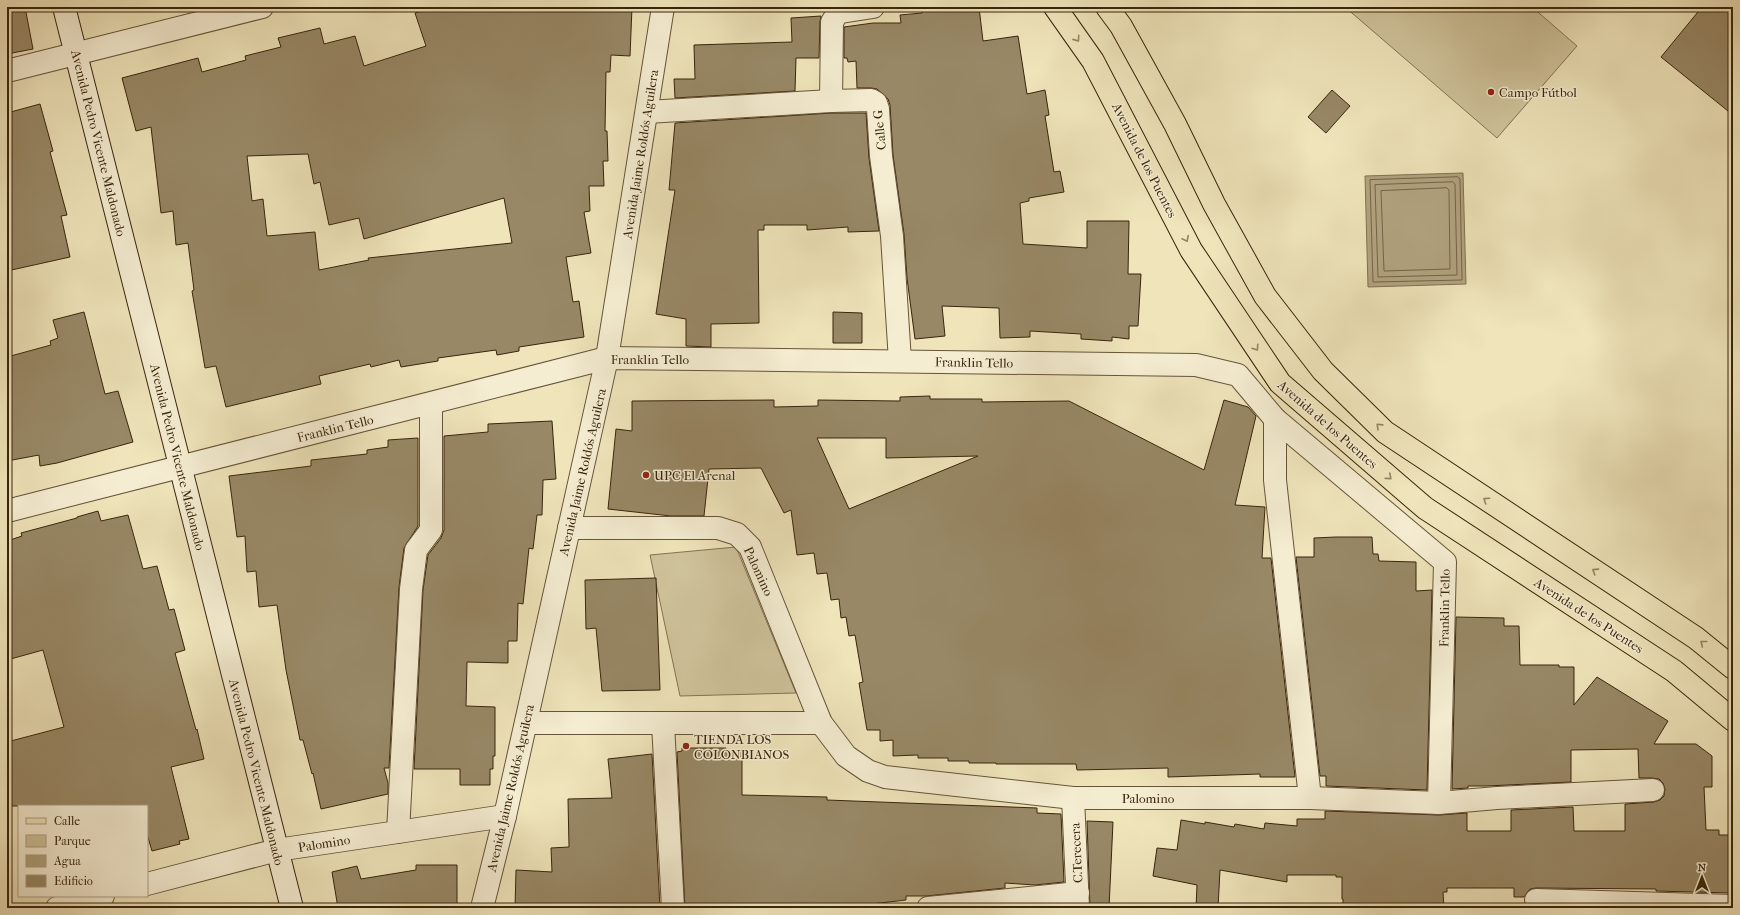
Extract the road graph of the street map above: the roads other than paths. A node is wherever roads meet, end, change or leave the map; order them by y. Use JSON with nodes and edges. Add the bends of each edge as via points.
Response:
{"nodes":[{"id":1,"x":64,"y":7,"type":"edge"},
{"id":2,"x":262,"y":7,"type":"edge"},
{"id":3,"x":663,"y":7,"type":"edge"},
{"id":4,"x":679,"y":7,"type":"edge"},
{"id":5,"x":873,"y":7,"type":"edge"},
{"id":6,"x":1055,"y":7,"type":"edge"},
{"id":7,"x":1107,"y":7,"type":"edge"},
{"id":8,"x":659,"y":32,"type":"junction"},
{"id":9,"x":76,"y":53,"type":"junction"},
{"id":10,"x":7,"y":71,"type":"edge"},
{"id":11,"x":831,"y":101,"type":"junction"},
{"id":12,"x":647,"y":112,"type":"junction"},
{"id":13,"x":608,"y":358,"type":"junction"},
{"id":14,"x":900,"y":361,"type":"junction"},
{"id":15,"x":431,"y":404,"type":"junction"},
{"id":16,"x":1275,"y":419,"type":"junction"},
{"id":17,"x":180,"y":467,"type":"junction"},
{"id":18,"x":7,"y":511,"type":"edge"},
{"id":19,"x":569,"y":528,"type":"junction"},
{"id":20,"x":1733,"y":668,"type":"edge"},
{"id":21,"x":1733,"y":720,"type":"edge"},
{"id":22,"x":526,"y":723,"type":"junction"},
{"id":23,"x":821,"y":723,"type":"junction"},
{"id":24,"x":663,"y":724,"type":"junction"},
{"id":25,"x":1653,"y":790,"type":"dead end"},
{"id":26,"x":1073,"y":798,"type":"junction"},
{"id":27,"x":1310,"y":798,"type":"junction"},
{"id":28,"x":1439,"y":803,"type":"junction"},
{"id":29,"x":505,"y":816,"type":"junction"},
{"id":30,"x":398,"y":832,"type":"junction"},
{"id":31,"x":277,"y":850,"type":"junction"},
{"id":32,"x":148,"y":884,"type":"edge"},
{"id":33,"x":99,"y":897,"type":"edge"},
{"id":34,"x":1078,"y":900,"type":"edge"},
{"id":35,"x":1536,"y":900,"type":"dead end"},
{"id":36,"x":1733,"y":906,"type":"edge"},
{"id":37,"x":57,"y":908,"type":"edge"},
{"id":38,"x":292,"y":908,"type":"edge"},
{"id":39,"x":482,"y":908,"type":"edge"},
{"id":40,"x":673,"y":908,"type":"edge"},
{"id":41,"x":928,"y":908,"type":"edge"}],
"edges":[{"from":1,"to":9,"type":"street","name":"Avenida Pedro Vicente Maldonado"},
{"from":2,"to":9,"type":"street"},
{"from":3,"to":8,"type":"street","name":"Avenida Jaime Roldós Aguilera"},
{"from":4,"to":8,"type":"street"},
{"from":5,"to":11,"type":"street","via":[[841,12],[832,22]]},
{"from":6,"to":21,"type":"main road","name":"Avenida de los Puentes","one_way":true,"via":[[1093,61],[1191,250],[1280,383],[1425,508],[1674,671]]},
{"from":20,"to":7,"type":"main road","one_way":true,"via":[[1696,638],[1386,432],[1323,371],[1265,296],[1121,26]]},
{"from":8,"to":12,"type":"street","name":"Avenida Jaime Roldós Aguilera"},
{"from":9,"to":10,"type":"street"},
{"from":9,"to":17,"type":"street","name":"Avenida Pedro Vicente Maldonado"},
{"from":11,"to":12,"type":"street","name":"Calle G"},
{"from":11,"to":14,"type":"street","name":"Calle G","via":[[871,100],[876,103],[878,109],[881,156],[892,236]]},
{"from":12,"to":13,"type":"street","name":"Avenida Jaime Roldós Aguilera"},
{"from":13,"to":14,"type":"street","name":"Franklin Tello"},
{"from":13,"to":15,"type":"street","name":"Franklin Tello"},
{"from":13,"to":19,"type":"street","name":"Avenida Jaime Roldós Aguilera"},
{"from":14,"to":16,"type":"street","name":"Franklin Tello","via":[[1196,365],[1238,375]]},
{"from":15,"to":17,"type":"street","name":"Franklin Tello"},
{"from":15,"to":30,"type":"street","via":[[431,530],[416,550],[415,558]]},
{"from":16,"to":27,"type":"street","via":[[1275,480]]},
{"from":16,"to":28,"type":"street","name":"Franklin Tello","via":[[1445,562]]},
{"from":17,"to":18,"type":"street","name":"Franklin Tello"},
{"from":17,"to":31,"type":"street","name":"Avenida Pedro Vicente Maldonado"},
{"from":19,"to":22,"type":"street","name":"Avenida Jaime Roldós Aguilera"},
{"from":19,"to":23,"type":"street","name":"Palomino","via":[[718,528],[737,534],[750,547]]},
{"from":22,"to":24,"type":"street"},
{"from":22,"to":29,"type":"street","name":"Avenida Jaime Roldós Aguilera"},
{"from":23,"to":24,"type":"street"},
{"from":23,"to":26,"type":"street","name":"Palomino","via":[[846,756],[868,771],[885,777]]},
{"from":24,"to":40,"type":"street"},
{"from":25,"to":28,"type":"street","name":"Palomino"},
{"from":26,"to":27,"type":"street","name":"Palomino"},
{"from":26,"to":34,"type":"street","name":"C.Terecera"},
{"from":27,"to":28,"type":"street","name":"Palomino"},
{"from":29,"to":30,"type":"street","name":"Palomino"},
{"from":29,"to":39,"type":"street","name":"Avenida Jaime Roldós Aguilera"},
{"from":30,"to":31,"type":"street","name":"Palomino"},
{"from":31,"to":32,"type":"street","name":"Palomino"},
{"from":31,"to":38,"type":"street","name":"Avenida Pedro Vicente Maldonado"},
{"from":33,"to":37,"type":"street"},
{"from":34,"to":41,"type":"street"},
{"from":35,"to":36,"type":"street"}]}
